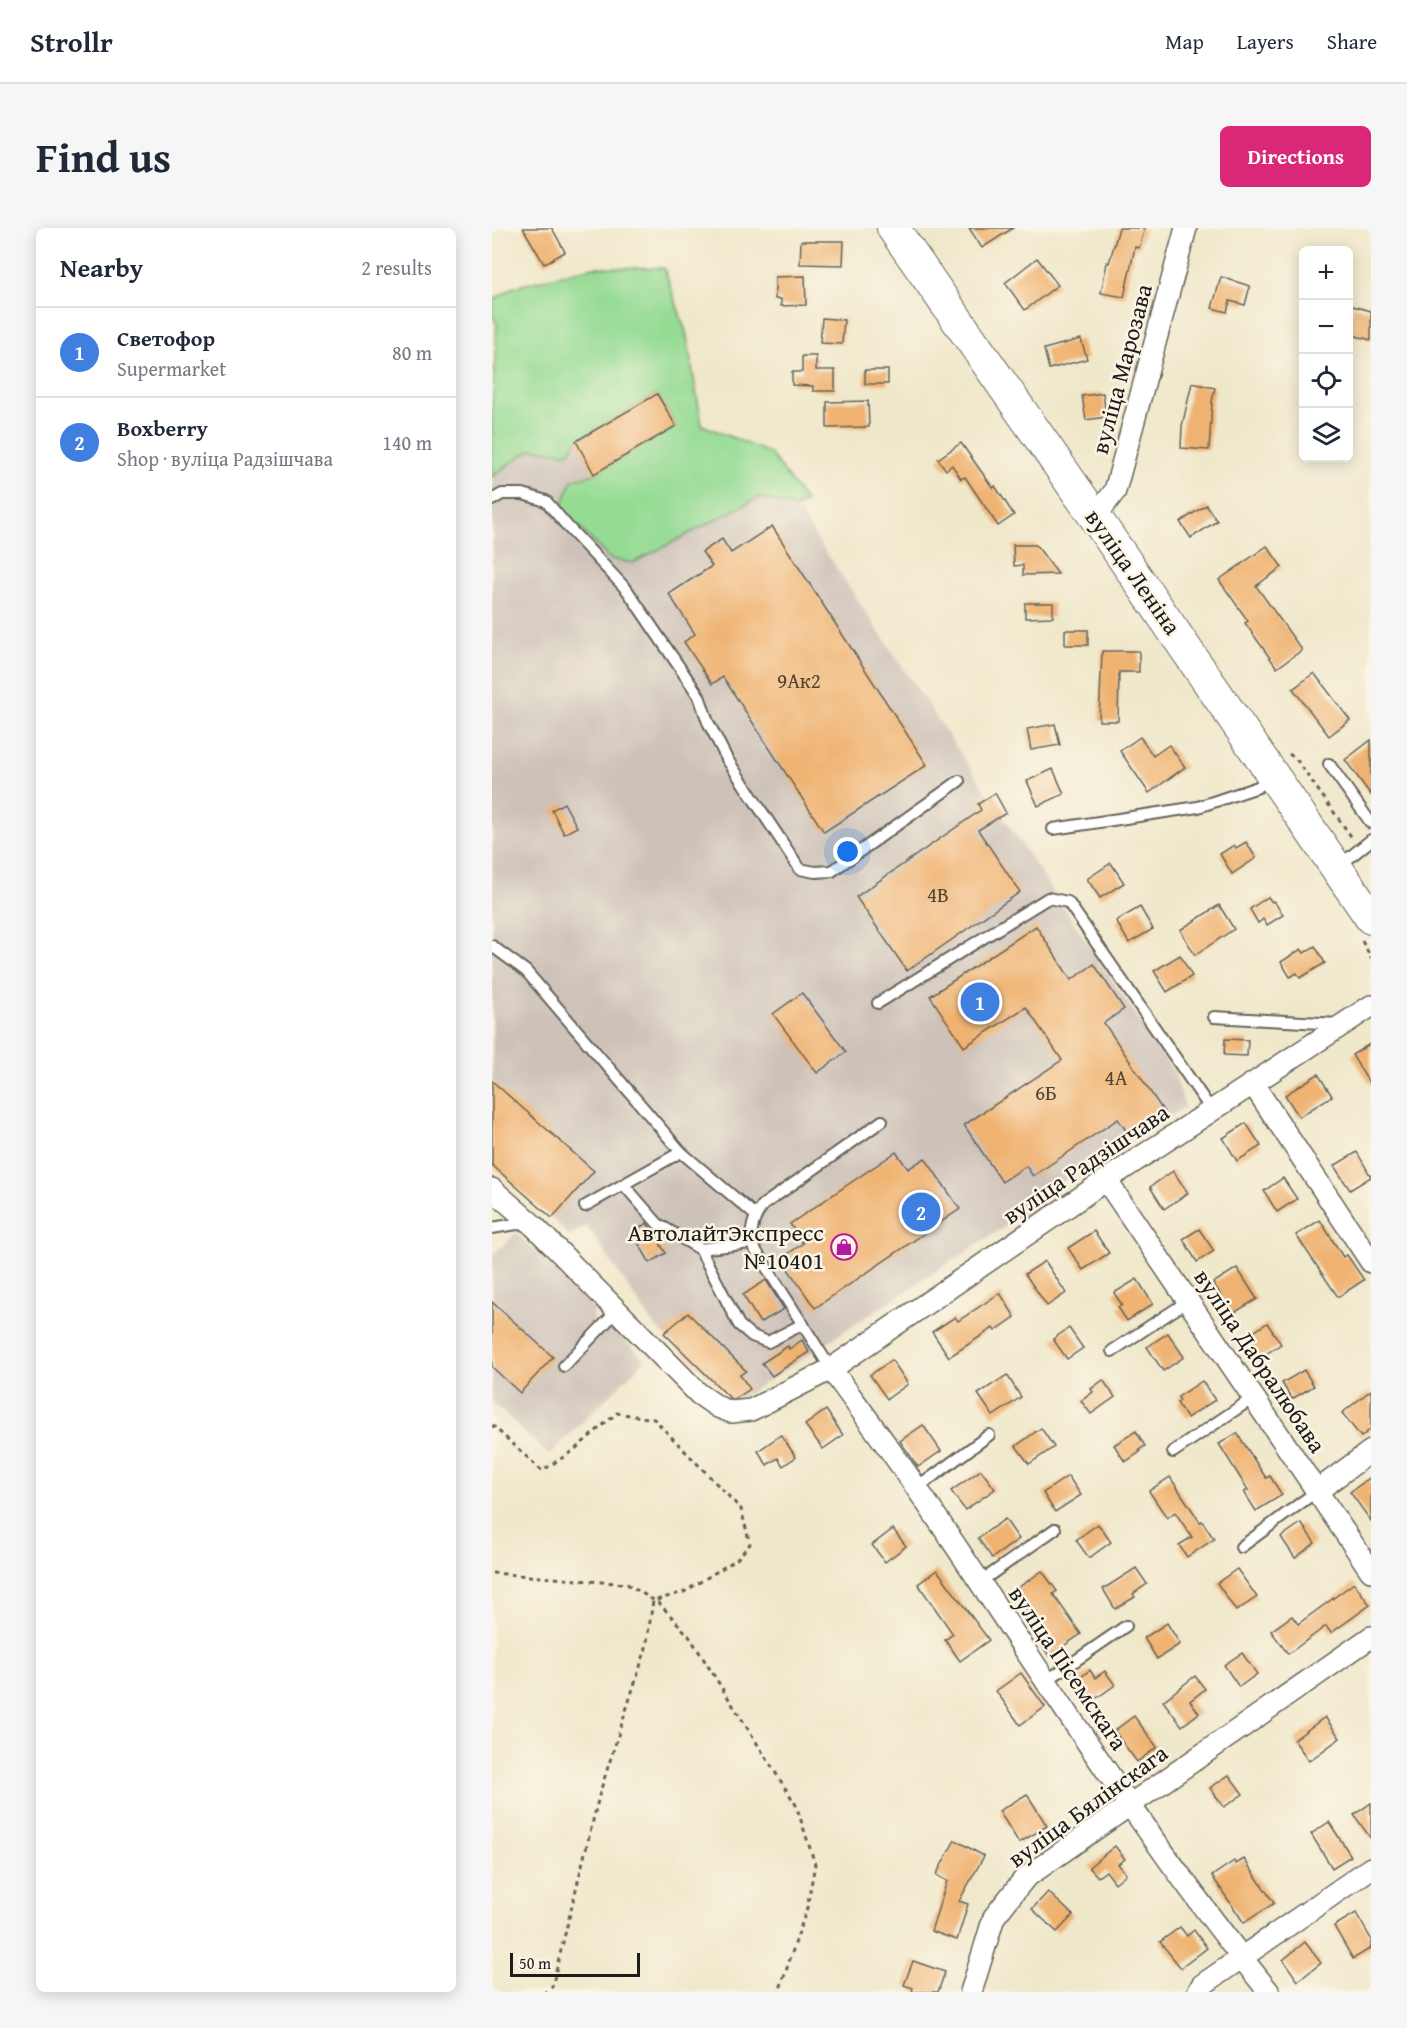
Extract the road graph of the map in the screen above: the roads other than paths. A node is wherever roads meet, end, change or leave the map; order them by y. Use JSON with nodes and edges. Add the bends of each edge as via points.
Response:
{"nodes":[{"id":1,"x":893,"y":228,"type":"edge"},
{"id":2,"x":1186,"y":228,"type":"edge"},
{"id":3,"x":492,"y":500,"type":"edge"},
{"id":4,"x":1095,"y":517,"type":"junction"},
{"id":5,"x":1329,"y":765,"type":"dead end"},
{"id":6,"x":1272,"y":775,"type":"junction"},
{"id":7,"x":960,"y":781,"type":"dead end"},
{"id":8,"x":1371,"y":823,"type":"edge"},
{"id":9,"x":1053,"y":829,"type":"dead end"},
{"id":10,"x":1371,"y":840,"type":"edge"},
{"id":11,"x":1336,"y":868,"type":"junction"},
{"id":12,"x":1371,"y":918,"type":"edge"},
{"id":13,"x":492,"y":946,"type":"edge"},
{"id":14,"x":879,"y":1003,"type":"dead end"},
{"id":15,"x":1371,"y":1006,"type":"edge"},
{"id":16,"x":1214,"y":1017,"type":"dead end"},
{"id":17,"x":1343,"y":1025,"type":"junction"},
{"id":18,"x":1253,"y":1084,"type":"junction"},
{"id":19,"x":1212,"y":1111,"type":"junction"},
{"id":20,"x":882,"y":1121,"type":"dead end"},
{"id":21,"x":681,"y":1152,"type":"junction"},
{"id":22,"x":1106,"y":1180,"type":"junction"},
{"id":23,"x":624,"y":1185,"type":"junction"},
{"id":24,"x":492,"y":1189,"type":"edge"},
{"id":25,"x":585,"y":1206,"type":"dead end"},
{"id":26,"x":755,"y":1215,"type":"junction"},
{"id":27,"x":534,"y":1226,"type":"junction"},
{"id":28,"x":492,"y":1228,"type":"edge"},
{"id":29,"x":751,"y":1243,"type":"junction"},
{"id":30,"x":700,"y":1249,"type":"junction"},
{"id":31,"x":1371,"y":1263,"type":"edge"},
{"id":32,"x":1188,"y":1301,"type":"junction"},
{"id":33,"x":617,"y":1311,"type":"junction"},
{"id":34,"x":803,"y":1324,"type":"junction"},
{"id":35,"x":1112,"y":1351,"type":"dead end"},
{"id":36,"x":564,"y":1366,"type":"dead end"},
{"id":37,"x":831,"y":1369,"type":"junction"},
{"id":38,"x":1253,"y":1398,"type":"junction"},
{"id":39,"x":989,"y":1435,"type":"dead end"},
{"id":40,"x":1371,"y":1451,"type":"edge"},
{"id":41,"x":1173,"y":1452,"type":"dead end"},
{"id":42,"x":917,"y":1488,"type":"junction"},
{"id":43,"x":1317,"y":1491,"type":"junction"},
{"id":44,"x":1054,"y":1529,"type":"dead end"},
{"id":45,"x":1240,"y":1547,"type":"dead end"},
{"id":46,"x":1371,"y":1571,"type":"edge"},
{"id":47,"x":980,"y":1582,"type":"junction"},
{"id":48,"x":1126,"y":1626,"type":"dead end"},
{"id":49,"x":1371,"y":1637,"type":"edge"},
{"id":50,"x":1046,"y":1681,"type":"junction"},
{"id":51,"x":1130,"y":1806,"type":"junction"},
{"id":52,"x":1371,"y":1868,"type":"edge"},
{"id":53,"x":1241,"y":1958,"type":"junction"},
{"id":54,"x":971,"y":1992,"type":"edge"},
{"id":55,"x":1198,"y":1992,"type":"edge"},
{"id":56,"x":1269,"y":1992,"type":"edge"}],
"edges":[{"from":1,"to":4,"type":"main road","name":"вуліца Леніна"},
{"from":2,"to":4,"type":"street","name":"вуліца Марозава","via":[[1115,491]]},
{"from":3,"to":7,"type":"lane","via":[[502,495],[523,494],[546,501],[627,590],[699,696],[727,759],[800,869],[832,871]]},
{"from":4,"to":6,"type":"main road","name":"вуліца Леніна"},
{"from":5,"to":8,"type":"lane"},
{"from":6,"to":9,"type":"lane","via":[[1258,787],[1198,807]]},
{"from":6,"to":11,"type":"main road","name":"вуліца Леніна"},
{"from":10,"to":11,"type":"lane"},
{"from":11,"to":12,"type":"main road","name":"вуліца Леніна"},
{"from":13,"to":21,"type":"lane","via":[[526,971]]},
{"from":14,"to":19,"type":"lane","via":[[1048,898],[1068,902]]},
{"from":15,"to":17,"type":"street","name":"вуліца Радзішчава"},
{"from":16,"to":17,"type":"lane"},
{"from":17,"to":18,"type":"street","name":"вуліца Радзішчава"},
{"from":18,"to":19,"type":"street","name":"вуліца Радзішчава"},
{"from":18,"to":31,"type":"street"},
{"from":19,"to":22,"type":"street","name":"вуліца Радзішчава"},
{"from":20,"to":26,"type":"lane","via":[[763,1204]]},
{"from":21,"to":23,"type":"lane"},
{"from":21,"to":26,"type":"lane"},
{"from":22,"to":32,"type":"street","name":"вуліца Дабралюбава"},
{"from":22,"to":37,"type":"street","name":"вуліца Радзішчава"},
{"from":23,"to":25,"type":"lane"},
{"from":23,"to":30,"type":"lane","via":[[658,1224]]},
{"from":24,"to":27,"type":"street","name":"вуліца Радзішчава"},
{"from":26,"to":29,"type":"lane"},
{"from":27,"to":28,"type":"lane"},
{"from":27,"to":33,"type":"street","name":"вуліца Радзішчава"},
{"from":29,"to":30,"type":"lane"},
{"from":29,"to":34,"type":"lane"},
{"from":30,"to":34,"type":"lane","via":[[739,1325],[752,1336],[768,1342]]},
{"from":32,"to":35,"type":"lane"},
{"from":32,"to":38,"type":"street","name":"вуліца Дабралюбава"},
{"from":33,"to":36,"type":"lane"},
{"from":33,"to":37,"type":"street","name":"вуліца Радзішчава","via":[[699,1394],[731,1412],[751,1410]]},
{"from":34,"to":37,"type":"lane"},
{"from":37,"to":42,"type":"street","name":"вуліца Пісемскага"},
{"from":38,"to":41,"type":"lane"},
{"from":38,"to":43,"type":"street","name":"вуліца Дабралюбава"},
{"from":39,"to":42,"type":"lane"},
{"from":40,"to":43,"type":"street"},
{"from":42,"to":47,"type":"street","name":"вуліца Пісемскага"},
{"from":43,"to":45,"type":"lane"},
{"from":43,"to":46,"type":"street","name":"вуліца Дабралюбава"},
{"from":44,"to":47,"type":"lane"},
{"from":47,"to":50,"type":"street","name":"вуліца Пісемскага"},
{"from":48,"to":50,"type":"lane"},
{"from":49,"to":51,"type":"street","name":"вуліца Бялінскага"},
{"from":50,"to":51,"type":"street","name":"вуліца Пісемскага"},
{"from":51,"to":53,"type":"street","name":"вуліца Пісемскага"},
{"from":51,"to":54,"type":"street","name":"вуліца Бялінскага","via":[[1025,1878],[994,1917]]},
{"from":52,"to":53,"type":"street"},
{"from":53,"to":55,"type":"street","via":[[1202,1985]]},
{"from":53,"to":56,"type":"street","name":"вуліца Пісемскага"}]}
